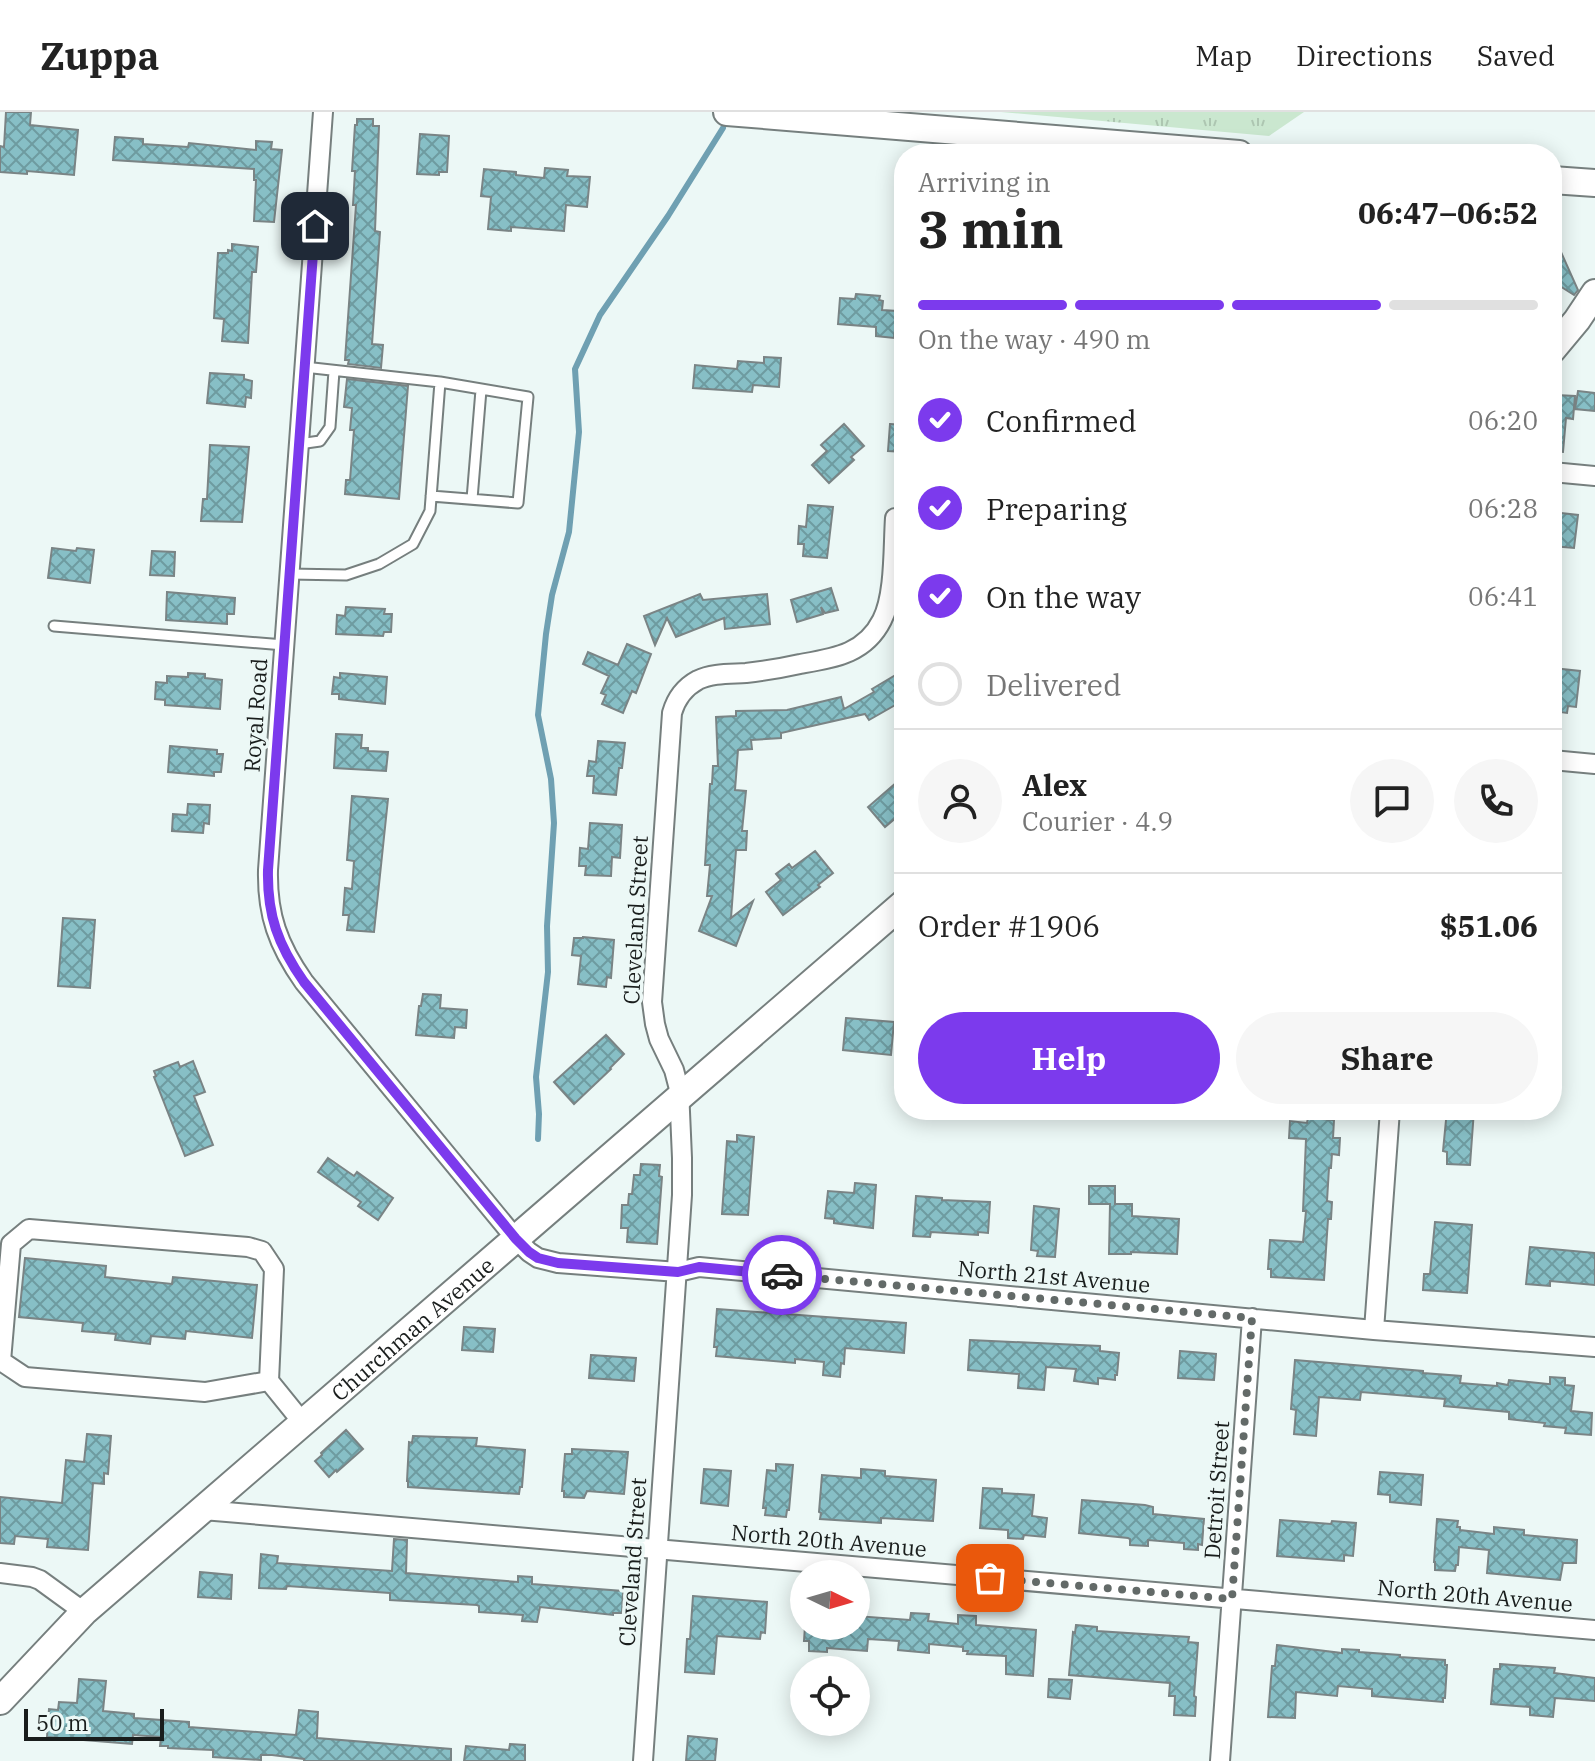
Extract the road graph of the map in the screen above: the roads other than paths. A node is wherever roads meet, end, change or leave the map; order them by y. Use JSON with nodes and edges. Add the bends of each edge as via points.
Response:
{"nodes":[{"id":1,"x":323,"y":112,"type":"edge"},
{"id":2,"x":727,"y":112,"type":"edge"},
{"id":3,"x":1117,"y":144,"type":"edge"},
{"id":4,"x":1595,"y":293,"type":"edge"},
{"id":5,"x":1562,"y":338,"type":"edge"},
{"id":6,"x":304,"y":367,"type":"junction"},
{"id":7,"x":334,"y":371,"type":"junction"},
{"id":8,"x":440,"y":382,"type":"junction"},
{"id":9,"x":481,"y":390,"type":"junction"},
{"id":10,"x":299,"y":444,"type":"junction"},
{"id":11,"x":1562,"y":473,"type":"edge"},
{"id":12,"x":1595,"y":476,"type":"edge"},
{"id":13,"x":431,"y":496,"type":"junction"},
{"id":14,"x":472,"y":499,"type":"junction"},
{"id":15,"x":894,"y":530,"type":"edge"},
{"id":16,"x":289,"y":574,"type":"junction"},
{"id":17,"x":54,"y":626,"type":"dead end"},
{"id":18,"x":284,"y":645,"type":"junction"},
{"id":19,"x":1562,"y":761,"type":"edge"},
{"id":20,"x":1595,"y":764,"type":"edge"},
{"id":21,"x":894,"y":912,"type":"edge"},
{"id":22,"x":680,"y":1097,"type":"junction"},
{"id":23,"x":1389,"y":1120,"type":"edge"},
{"id":24,"x":516,"y":1239,"type":"junction"},
{"id":25,"x":678,"y":1272,"type":"junction"},
{"id":26,"x":1252,"y":1318,"type":"junction"},
{"id":27,"x":1374,"y":1330,"type":"junction"},
{"id":28,"x":1595,"y":1347,"type":"edge"},
{"id":29,"x":269,"y":1381,"type":"junction"},
{"id":30,"x":303,"y":1423,"type":"junction"},
{"id":31,"x":203,"y":1510,"type":"junction"},
{"id":32,"x":657,"y":1549,"type":"junction"},
{"id":33,"x":0,"y":1573,"type":"edge"},
{"id":34,"x":1232,"y":1599,"type":"junction"},
{"id":35,"x":84,"y":1612,"type":"junction"},
{"id":36,"x":1595,"y":1630,"type":"edge"},
{"id":37,"x":0,"y":1701,"type":"edge"},
{"id":38,"x":643,"y":1761,"type":"edge"},
{"id":39,"x":1220,"y":1761,"type":"edge"}],
"edges":[{"from":1,"to":6,"type":"street","name":"Royal Road"},
{"from":2,"to":3,"type":"main road"},
{"from":4,"to":5,"type":"main road"},
{"from":6,"to":7,"type":"lane"},
{"from":6,"to":10,"type":"street","name":"Royal Road"},
{"from":7,"to":8,"type":"lane"},
{"from":7,"to":10,"type":"lane","via":[[330,427],[320,441]]},
{"from":8,"to":9,"type":"lane"},
{"from":8,"to":13,"type":"lane"},
{"from":9,"to":14,"type":"lane"},
{"from":9,"to":14,"type":"lane","via":[[528,397],[518,503]]},
{"from":10,"to":16,"type":"street","name":"Royal Road"},
{"from":11,"to":12,"type":"street"},
{"from":13,"to":14,"type":"lane"},
{"from":13,"to":16,"type":"lane","via":[[430,511],[413,544],[379,564],[346,575]]},
{"from":15,"to":22,"type":"street","name":"Cleveland Street","via":[[888,604],[866,643],[832,659],[702,678],[674,706],[652,1002]]},
{"from":16,"to":18,"type":"street","name":"Royal Road"},
{"from":17,"to":18,"type":"lane"},
{"from":18,"to":24,"type":"street","name":"Royal Road","via":[[268,870],[275,929],[304,982]]},
{"from":19,"to":20,"type":"street"},
{"from":21,"to":22,"type":"main road","name":"Churchman Avenue"},
{"from":22,"to":24,"type":"main road","name":"Churchman Avenue"},
{"from":22,"to":25,"type":"street","name":"Cleveland Street"},
{"from":23,"to":27,"type":"street"},
{"from":24,"to":25,"type":"street","name":"North 21st Avenue","via":[[538,1258],[558,1263]]},
{"from":24,"to":30,"type":"main road","name":"Churchman Avenue"},
{"from":25,"to":26,"type":"street","name":"North 21st Avenue","via":[[699,1267]]},
{"from":25,"to":32,"type":"street","name":"Cleveland Street"},
{"from":26,"to":27,"type":"street","name":"North 21st Avenue"},
{"from":26,"to":34,"type":"street","name":"Detroit Street"},
{"from":27,"to":28,"type":"street","name":"North 21st Avenue"},
{"from":29,"to":29,"type":"street","via":[[274,1269],[262,1251],[29,1229],[11,1244],[1,1361],[25,1377],[205,1392]]},
{"from":29,"to":30,"type":"street"},
{"from":30,"to":31,"type":"main road","name":"Churchman Avenue"},
{"from":31,"to":32,"type":"street","name":"North 20th Avenue"},
{"from":31,"to":35,"type":"main road","name":"Churchman Avenue"},
{"from":32,"to":34,"type":"street","name":"North 20th Avenue"},
{"from":32,"to":38,"type":"street","name":"Cleveland Street"},
{"from":33,"to":35,"type":"street","via":[[40,1580]]},
{"from":34,"to":36,"type":"street","name":"North 20th Avenue"},
{"from":34,"to":39,"type":"street","name":"Detroit Street"},
{"from":35,"to":37,"type":"main road","name":"Churchman Avenue"}]}
